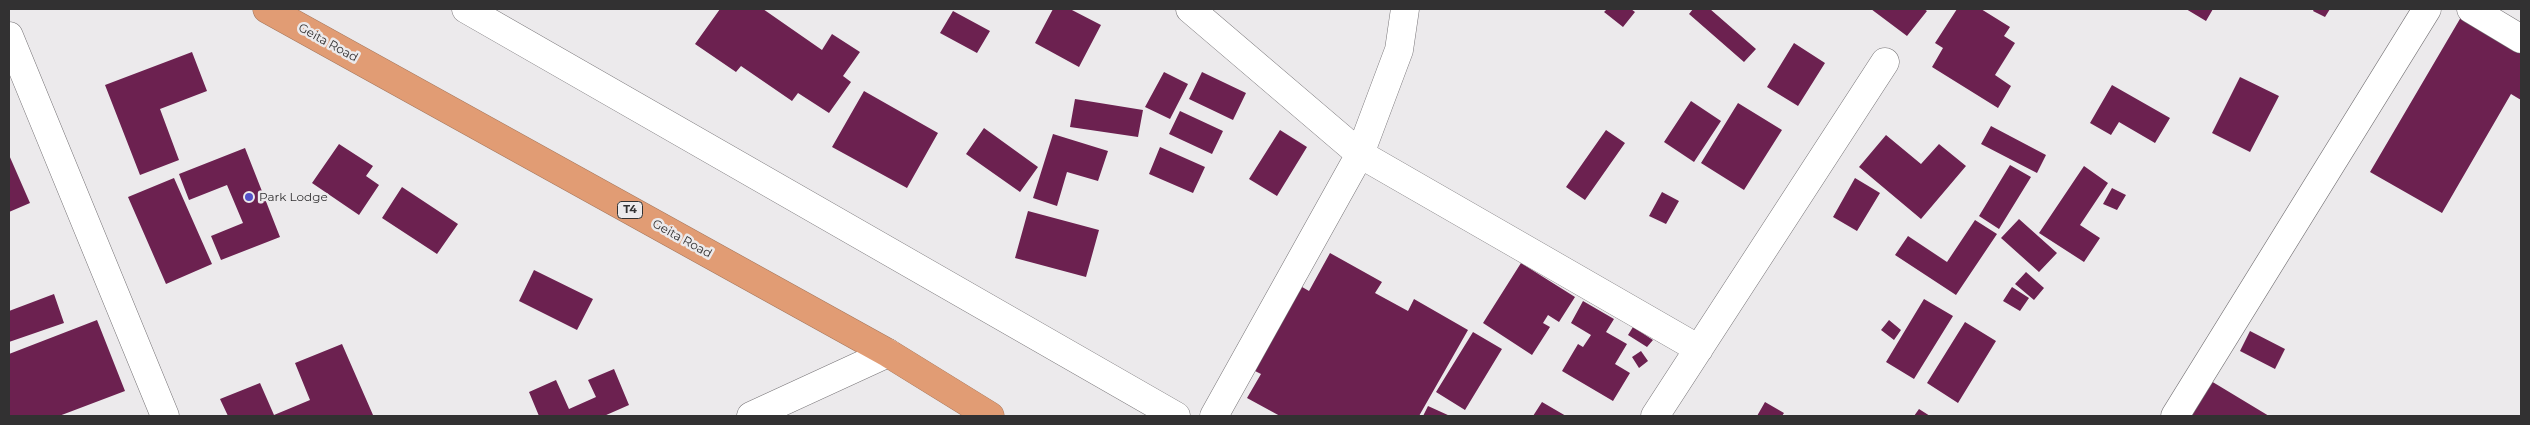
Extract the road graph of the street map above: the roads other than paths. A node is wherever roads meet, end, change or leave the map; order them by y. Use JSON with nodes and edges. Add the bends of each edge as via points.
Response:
{"nodes":[{"id":1,"x":267,"y":9,"type":"edge"},
{"id":2,"x":466,"y":9,"type":"edge"},
{"id":3,"x":1190,"y":9,"type":"edge"},
{"id":4,"x":1405,"y":9,"type":"edge"},
{"id":5,"x":2427,"y":9,"type":"edge"},
{"id":6,"x":2471,"y":9,"type":"edge"},
{"id":7,"x":9,"y":36,"type":"edge"},
{"id":8,"x":2521,"y":38,"type":"edge"},
{"id":9,"x":1885,"y":62,"type":"dead end"},
{"id":10,"x":1360,"y":154,"type":"junction"},
{"id":11,"x":1699,"y":349,"type":"junction"},
{"id":12,"x":888,"y":353,"type":"junction"},
{"id":13,"x":164,"y":416,"type":"edge"},
{"id":14,"x":751,"y":416,"type":"edge"},
{"id":15,"x":990,"y":416,"type":"edge"},
{"id":16,"x":1176,"y":416,"type":"edge"},
{"id":17,"x":1214,"y":416,"type":"edge"},
{"id":18,"x":1655,"y":416,"type":"edge"},
{"id":19,"x":2175,"y":416,"type":"edge"}],
"edges":[{"from":1,"to":12,"type":"highway","name":"Geita Road","number":"T4"},
{"from":2,"to":16,"type":"street"},
{"from":3,"to":10,"type":"street"},
{"from":4,"to":10,"type":"street","via":[[1400,50]]},
{"from":5,"to":19,"type":"street"},
{"from":6,"to":8,"type":"street"},
{"from":7,"to":13,"type":"street"},
{"from":9,"to":11,"type":"street"},
{"from":10,"to":11,"type":"street"},
{"from":10,"to":17,"type":"street"},
{"from":11,"to":18,"type":"street"},
{"from":12,"to":14,"type":"street"},
{"from":12,"to":15,"type":"highway","name":"Geita Road","number":"T4"}]}
